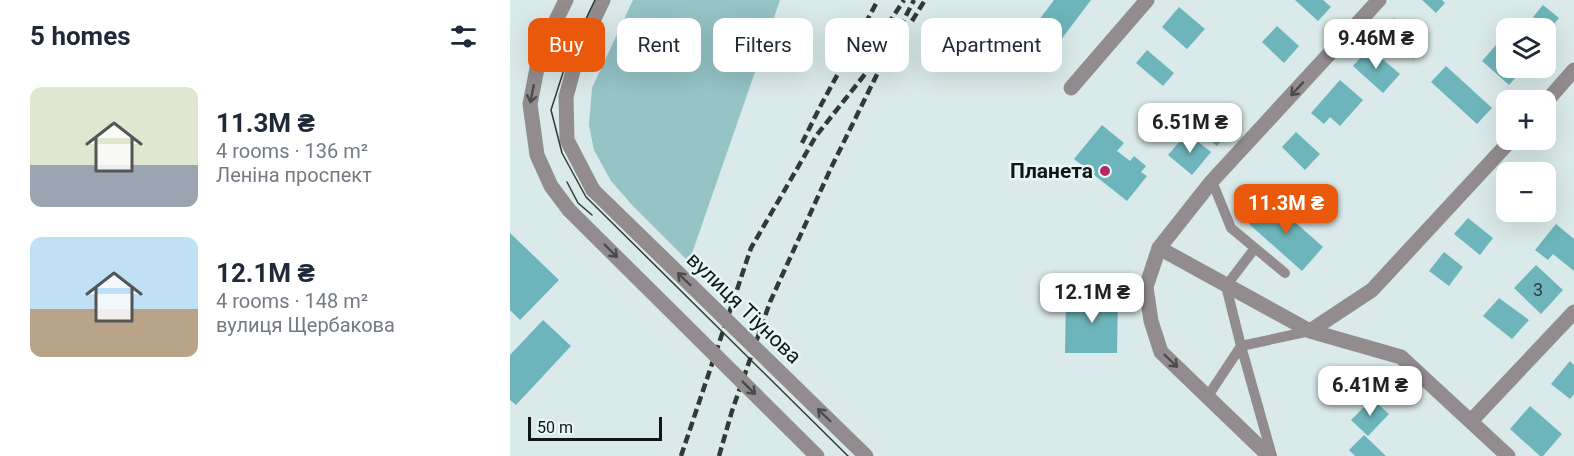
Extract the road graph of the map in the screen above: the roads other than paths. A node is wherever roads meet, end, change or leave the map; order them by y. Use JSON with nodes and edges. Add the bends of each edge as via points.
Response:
{"nodes":[{"id":1,"x":566,"y":0,"type":"edge"},
{"id":2,"x":603,"y":0,"type":"edge"},
{"id":3,"x":1147,"y":0,"type":"edge"},
{"id":4,"x":1379,"y":0,"type":"edge"},
{"id":5,"x":1574,"y":70,"type":"edge"},
{"id":6,"x":1071,"y":88,"type":"dead end"},
{"id":7,"x":1556,"y":90,"type":"edge"},
{"id":8,"x":1502,"y":150,"type":"edge"},
{"id":9,"x":1212,"y":181,"type":"junction"},
{"id":10,"x":1159,"y":248,"type":"junction"},
{"id":11,"x":1255,"y":248,"type":"junction"},
{"id":12,"x":1285,"y":273,"type":"dead end"},
{"id":13,"x":1226,"y":286,"type":"junction"},
{"id":14,"x":1574,"y":312,"type":"edge"},
{"id":15,"x":1310,"y":331,"type":"junction"},
{"id":16,"x":1240,"y":346,"type":"junction"},
{"id":17,"x":1208,"y":396,"type":"junction"},
{"id":18,"x":1472,"y":421,"type":"junction"},
{"id":19,"x":818,"y":456,"type":"edge"},
{"id":20,"x":866,"y":456,"type":"edge"},
{"id":21,"x":1271,"y":456,"type":"edge"},
{"id":22,"x":1508,"y":456,"type":"edge"}],
"edges":[{"from":1,"to":19,"type":"street","one_way":true,"bridge":true,"via":[[540,53],[530,104],[537,155],[551,186],[569,210]]},
{"from":20,"to":2,"type":"street","name":"вулиця Тіунова","one_way":true,"bridge":true,"via":[[593,190],[567,141],[566,97],[578,52]]},
{"from":3,"to":6,"type":"street"},
{"from":4,"to":9,"type":"street","one_way":true},
{"from":5,"to":7,"type":"street"},
{"from":8,"to":15,"type":"street","via":[[1372,290]]},
{"from":9,"to":10,"type":"street"},
{"from":9,"to":11,"type":"lane","via":[[1231,228]]},
{"from":10,"to":13,"type":"street"},
{"from":10,"to":17,"type":"street","one_way":true,"via":[[1146,287],[1161,352]]},
{"from":11,"to":12,"type":"lane"},
{"from":11,"to":13,"type":"lane"},
{"from":13,"to":15,"type":"street"},
{"from":13,"to":16,"type":"lane"},
{"from":14,"to":18,"type":"street"},
{"from":15,"to":16,"type":"lane"},
{"from":15,"to":18,"type":"street","via":[[1401,357]]},
{"from":16,"to":17,"type":"lane"},
{"from":16,"to":21,"type":"lane"},
{"from":17,"to":21,"type":"street"},
{"from":18,"to":22,"type":"street"}]}
